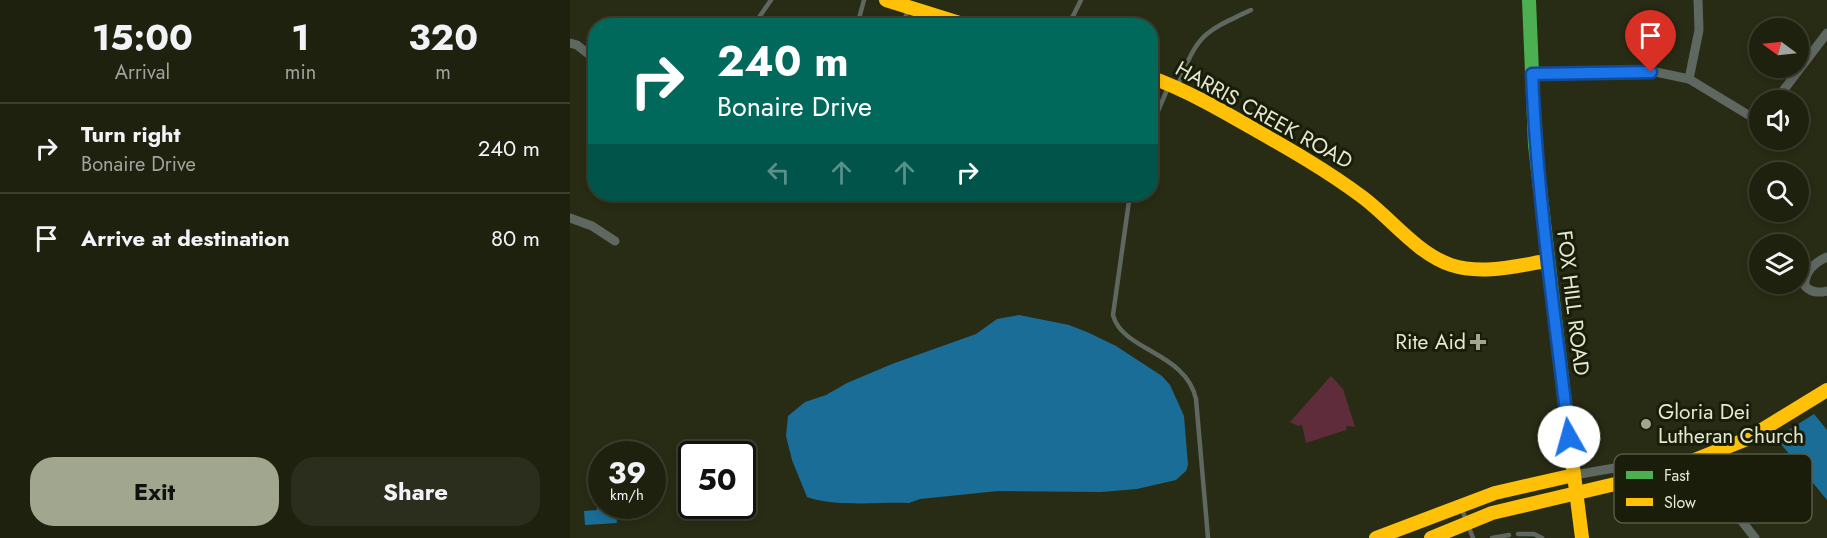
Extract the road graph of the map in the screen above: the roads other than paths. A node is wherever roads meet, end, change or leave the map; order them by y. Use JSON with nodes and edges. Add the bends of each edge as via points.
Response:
{"nodes":[{"id":1,"x":771,"y":0,"type":"edge"},
{"id":2,"x":864,"y":0,"type":"edge"},
{"id":3,"x":886,"y":0,"type":"edge"},
{"id":4,"x":1081,"y":0,"type":"edge"},
{"id":5,"x":1529,"y":0,"type":"edge"},
{"id":6,"x":1698,"y":0,"type":"edge"},
{"id":7,"x":909,"y":7,"type":"junction"},
{"id":8,"x":1251,"y":10,"type":"dead end"},
{"id":9,"x":759,"y":18,"type":"edge"},
{"id":10,"x":859,"y":18,"type":"edge"},
{"id":11,"x":905,"y":18,"type":"edge"},
{"id":12,"x":944,"y":18,"type":"edge"},
{"id":13,"x":1072,"y":18,"type":"edge"},
{"id":14,"x":1827,"y":33,"type":"edge"},
{"id":15,"x":570,"y":43,"type":"edge"},
{"id":16,"x":588,"y":54,"type":"edge"},
{"id":17,"x":1532,"y":74,"type":"junction"},
{"id":18,"x":1689,"y":79,"type":"junction"},
{"id":19,"x":1158,"y":80,"type":"edge"},
{"id":20,"x":1174,"y":85,"type":"junction"},
{"id":21,"x":1784,"y":90,"type":"edge"},
{"id":22,"x":1158,"y":115,"type":"edge"},
{"id":23,"x":1749,"y":115,"type":"edge"},
{"id":24,"x":1129,"y":201,"type":"edge"},
{"id":25,"x":570,"y":218,"type":"edge"},
{"id":26,"x":615,"y":241,"type":"dead end"},
{"id":27,"x":1827,"y":257,"type":"edge"},
{"id":28,"x":1546,"y":261,"type":"junction"},
{"id":29,"x":1827,"y":291,"type":"edge"},
{"id":30,"x":1827,"y":390,"type":"edge"},
{"id":31,"x":1707,"y":454,"type":"edge"},
{"id":32,"x":1614,"y":468,"type":"edge"},
{"id":33,"x":1574,"y":475,"type":"junction"},
{"id":34,"x":1614,"y":484,"type":"edge"},
{"id":35,"x":1576,"y":493,"type":"junction"},
{"id":36,"x":1461,"y":505,"type":"junction"},
{"id":37,"x":1468,"y":523,"type":"junction"},
{"id":38,"x":1743,"y":523,"type":"edge"},
{"id":39,"x":1518,"y":534,"type":"dead end"},
{"id":40,"x":1509,"y":535,"type":"dead end"},
{"id":41,"x":1754,"y":537,"type":"edge"},
{"id":42,"x":1208,"y":538,"type":"edge"},
{"id":43,"x":1376,"y":538,"type":"edge"},
{"id":44,"x":1431,"y":538,"type":"edge"},
{"id":45,"x":1473,"y":538,"type":"edge"},
{"id":46,"x":1492,"y":538,"type":"edge"},
{"id":47,"x":1542,"y":538,"type":"edge"},
{"id":48,"x":1582,"y":538,"type":"edge"}],
"edges":[{"from":1,"to":9,"type":"lane"},
{"from":2,"to":10,"type":"lane"},
{"from":3,"to":7,"type":"street"},
{"from":4,"to":13,"type":"lane"},
{"from":5,"to":17,"type":"street","name":"FOX HILL ROAD"},
{"from":6,"to":18,"type":"street","via":[[1699,30]]},
{"from":7,"to":11,"type":"lane"},
{"from":7,"to":12,"type":"street"},
{"from":8,"to":20,"type":"lane","via":[[1208,32],[1196,43]]},
{"from":14,"to":21,"type":"street"},
{"from":15,"to":16,"type":"street"},
{"from":17,"to":18,"type":"street","via":[[1651,72]]},
{"from":17,"to":28,"type":"street","name":"FOX HILL ROAD"},
{"from":18,"to":23,"type":"street"},
{"from":19,"to":20,"type":"street","name":"HARRIS CREEK ROAD"},
{"from":20,"to":22,"type":"lane"},
{"from":20,"to":28,"type":"street","name":"HARRIS CREEK ROAD","via":[[1332,175],[1445,263],[1474,269]]},
{"from":24,"to":42,"type":"lane","via":[[1113,315],[1118,327],[1174,365],[1192,386]]},
{"from":25,"to":26,"type":"street"},
{"from":27,"to":29,"type":"street","via":[[1815,264],[1804,282],[1811,291]]},
{"from":28,"to":33,"type":"street","name":"FOX HILL ROAD"},
{"from":30,"to":31,"type":"street","via":[[1747,439]]},
{"from":32,"to":33,"type":"street"},
{"from":33,"to":35,"type":"street","name":"FOX HILL ROAD"},
{"from":33,"to":36,"type":"street"},
{"from":34,"to":35,"type":"street"},
{"from":35,"to":37,"type":"street","via":[[1492,513]]},
{"from":35,"to":48,"type":"street","name":"FOX HILL ROAD"},
{"from":36,"to":37,"type":"lane"},
{"from":36,"to":43,"type":"street"},
{"from":37,"to":44,"type":"street"},
{"from":37,"to":45,"type":"lane"},
{"from":38,"to":41,"type":"street"},
{"from":39,"to":47,"type":"lane"},
{"from":40,"to":46,"type":"lane"}]}
